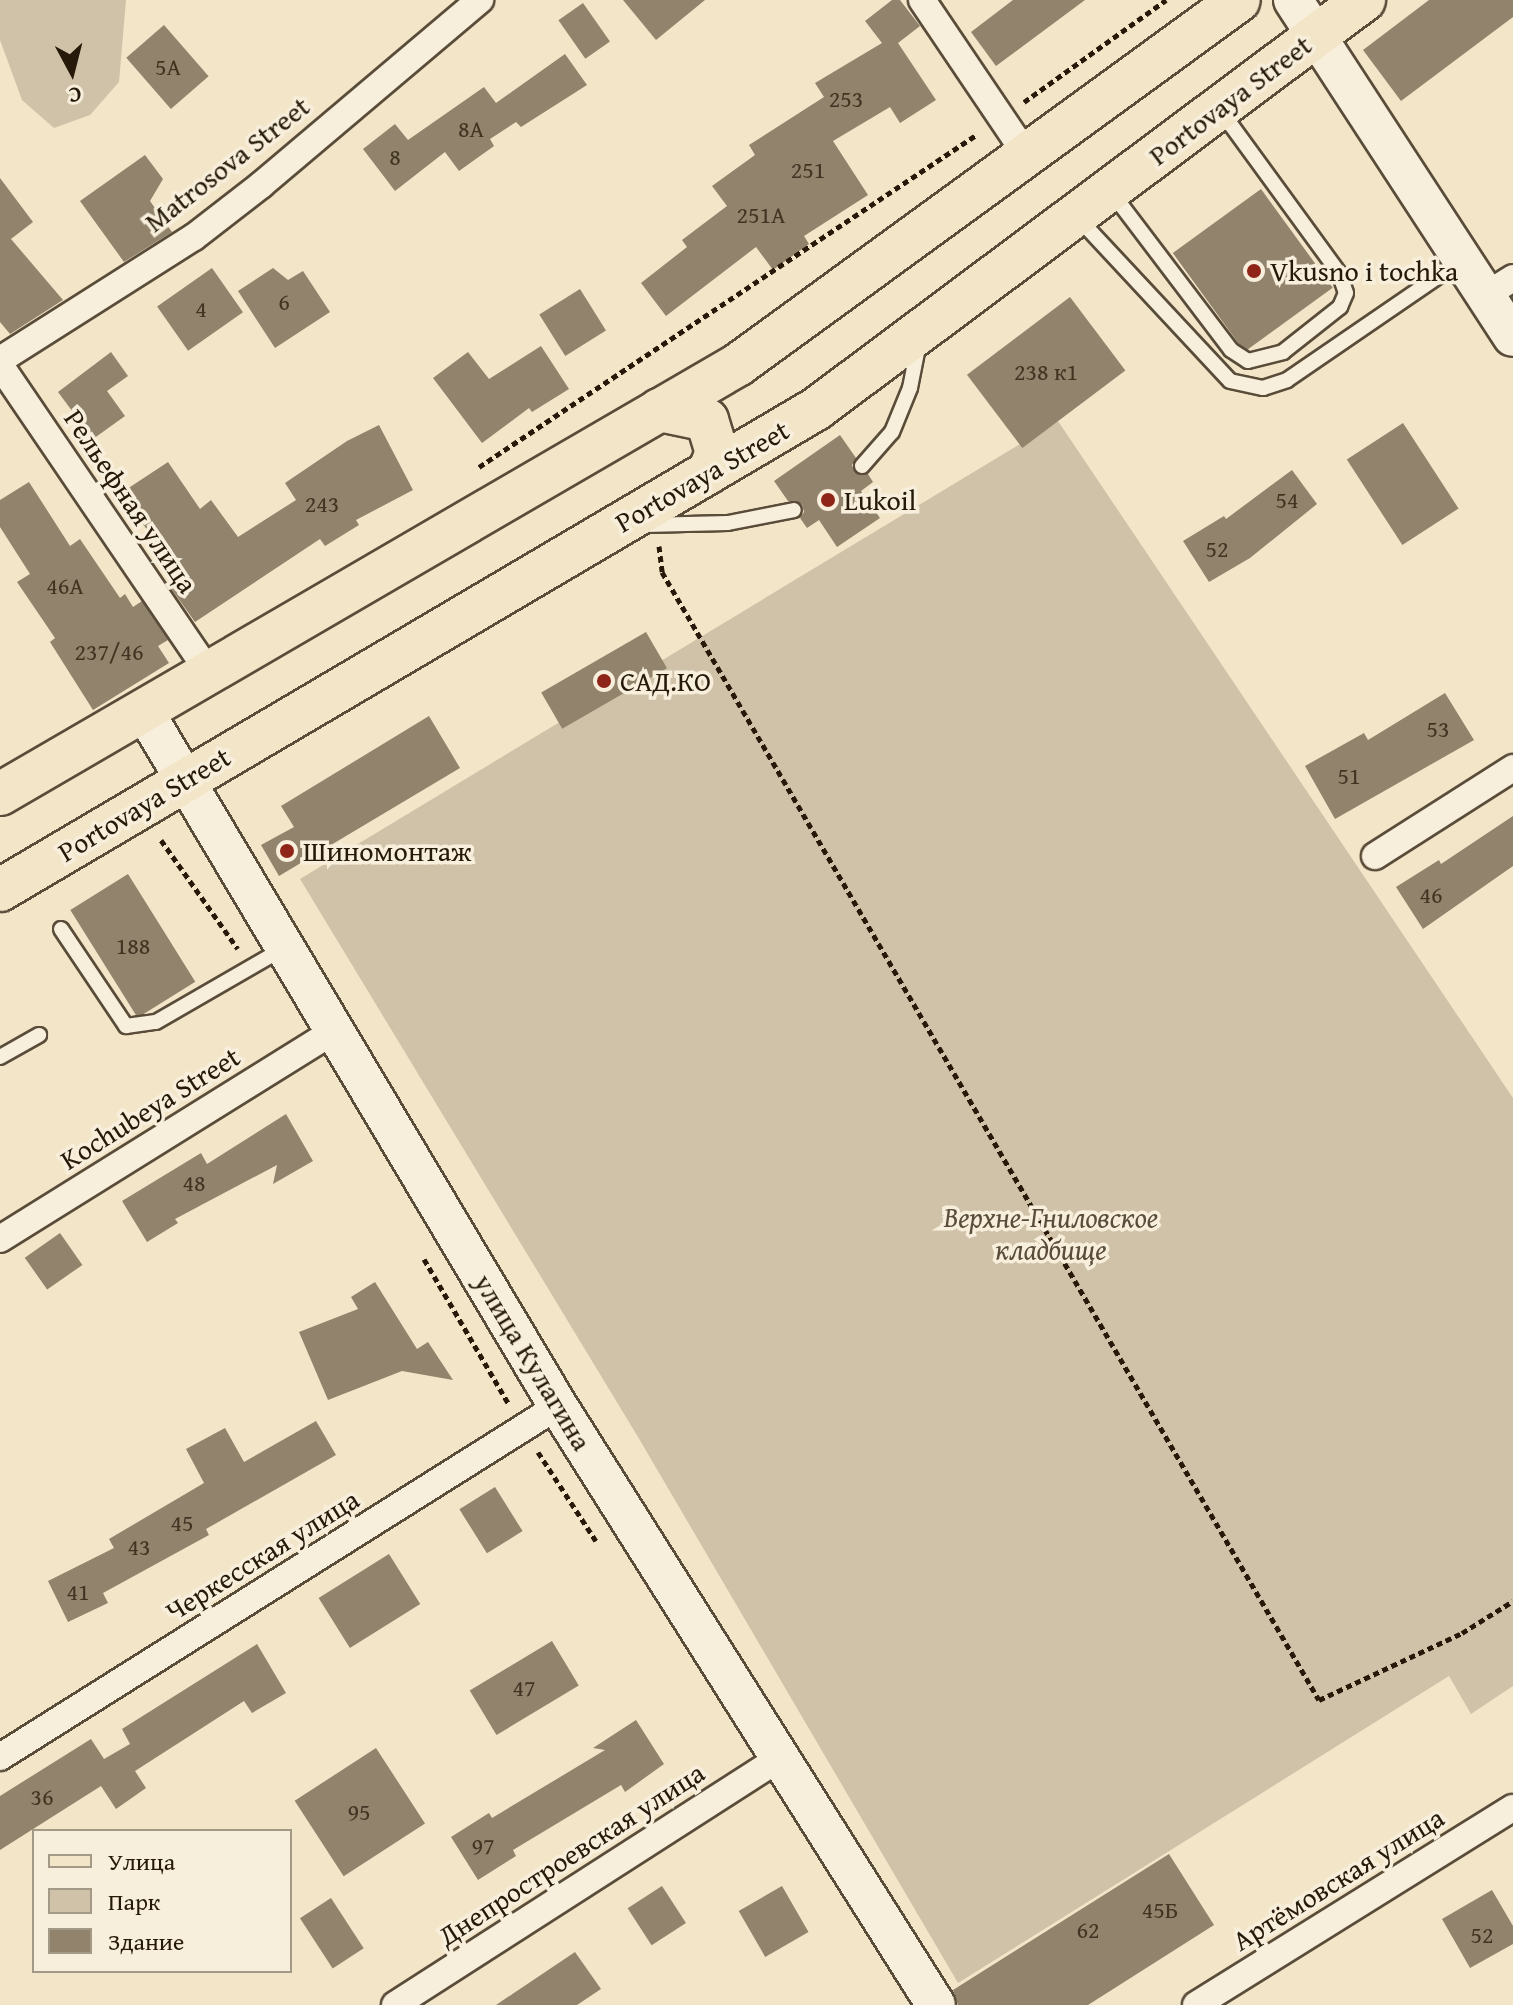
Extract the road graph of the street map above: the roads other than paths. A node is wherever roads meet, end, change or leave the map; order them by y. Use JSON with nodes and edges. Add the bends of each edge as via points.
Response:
{"nodes":[{"id":1,"x":480,"y":0,"type":"edge"},
{"id":2,"x":922,"y":0,"type":"edge"},
{"id":3,"x":1239,"y":0,"type":"edge"},
{"id":4,"x":1293,"y":0,"type":"edge"},
{"id":5,"x":1364,"y":0,"type":"edge"},
{"id":6,"x":1319,"y":34,"type":"junction"},
{"id":7,"x":1219,"y":108,"type":"junction"},
{"id":8,"x":1026,"y":154,"type":"junction"},
{"id":9,"x":1109,"y":190,"type":"junction"},
{"id":10,"x":1075,"y":216,"type":"junction"},
{"id":11,"x":1464,"y":259,"type":"junction"},
{"id":12,"x":1500,"y":287,"type":"edge"},
{"id":13,"x":922,"y":330,"type":"junction"},
{"id":14,"x":1513,"y":337,"type":"edge"},
{"id":15,"x":0,"y":362,"type":"edge"},
{"id":16,"x":659,"y":410,"type":"junction"},
{"id":17,"x":862,"y":466,"type":"dead end"},
{"id":18,"x":709,"y":472,"type":"junction"},
{"id":19,"x":794,"y":510,"type":"dead end"},
{"id":20,"x":636,"y":526,"type":"junction"},
{"id":21,"x":209,"y":672,"type":"junction"},
{"id":22,"x":144,"y":711,"type":"junction"},
{"id":23,"x":1513,"y":768,"type":"edge"},
{"id":24,"x":183,"y":781,"type":"junction"},
{"id":25,"x":0,"y":794,"type":"edge"},
{"id":26,"x":1375,"y":856,"type":"dead end"},
{"id":27,"x":0,"y":890,"type":"edge"},
{"id":28,"x":61,"y":929,"type":"dead end"},
{"id":29,"x":284,"y":948,"type":"junction"},
{"id":30,"x":334,"y":1031,"type":"junction"},
{"id":31,"x":39,"y":1035,"type":"dead end"},
{"id":32,"x":0,"y":1057,"type":"edge"},
{"id":33,"x":0,"y":1239,"type":"edge"},
{"id":34,"x":558,"y":1406,"type":"junction"},
{"id":35,"x":0,"y":1757,"type":"edge"},
{"id":36,"x":781,"y":1757,"type":"junction"},
{"id":37,"x":1513,"y":1808,"type":"edge"},
{"id":38,"x":395,"y":2005,"type":"edge"},
{"id":39,"x":936,"y":2005,"type":"edge"},
{"id":40,"x":1196,"y":2005,"type":"edge"}],
"edges":[{"from":1,"to":15,"type":"street","name":"Matrosova Street","via":[[194,237]]},
{"from":2,"to":8,"type":"street"},
{"from":3,"to":8,"type":"main road"},
{"from":4,"to":6,"type":"street"},
{"from":5,"to":6,"type":"main road","name":"Portovaya Street"},
{"from":6,"to":7,"type":"main road","name":"Portovaya Street"},
{"from":6,"to":11,"type":"street"},
{"from":7,"to":9,"type":"main road","name":"Portovaya Street"},
{"from":7,"to":9,"type":"lane","via":[[1339,273],[1346,293],[1340,307],[1283,352],[1248,361],[1231,350]]},
{"from":8,"to":16,"type":"main road","via":[[739,364]]},
{"from":9,"to":10,"type":"main road","name":"Portovaya Street"},
{"from":10,"to":11,"type":"lane","via":[[1230,381],[1263,388],[1287,380]]},
{"from":10,"to":13,"type":"main road","name":"Portovaya Street"},
{"from":11,"to":12,"type":"street"},
{"from":12,"to":14,"type":"street"},
{"from":13,"to":17,"type":"lane","via":[[910,388],[892,432]]},
{"from":13,"to":18,"type":"main road","name":"Portovaya Street","via":[[816,409]]},
{"from":15,"to":21,"type":"street","name":"Рельефная улица"},
{"from":16,"to":18,"type":"main road","via":[[707,420],[717,452]]},
{"from":16,"to":21,"type":"main road"},
{"from":18,"to":20,"type":"main road","name":"Portovaya Street"},
{"from":19,"to":20,"type":"lane","via":[[728,523]]},
{"from":20,"to":24,"type":"main road","name":"Portovaya Street"},
{"from":21,"to":22,"type":"main road"},
{"from":22,"to":24,"type":"street","name":"улица Кулагина"},
{"from":22,"to":25,"type":"main road"},
{"from":23,"to":26,"type":"street"},
{"from":24,"to":27,"type":"main road","name":"Portovaya Street"},
{"from":24,"to":29,"type":"street","name":"улица Кулагина"},
{"from":28,"to":29,"type":"lane","via":[[126,1026],[156,1022]]},
{"from":29,"to":30,"type":"street","name":"улица Кулагина"},
{"from":30,"to":33,"type":"street","name":"Kochubeya Street"},
{"from":30,"to":34,"type":"street","name":"улица Кулагина"},
{"from":31,"to":32,"type":"lane"},
{"from":34,"to":35,"type":"street","name":"Черкесская улица"},
{"from":34,"to":36,"type":"street","name":"улица Кулагина"},
{"from":36,"to":38,"type":"street","name":"Днепростроевская улица"},
{"from":36,"to":39,"type":"street","name":"улица Кулагина"},
{"from":37,"to":40,"type":"street","name":"Артёмовская улица"}]}
